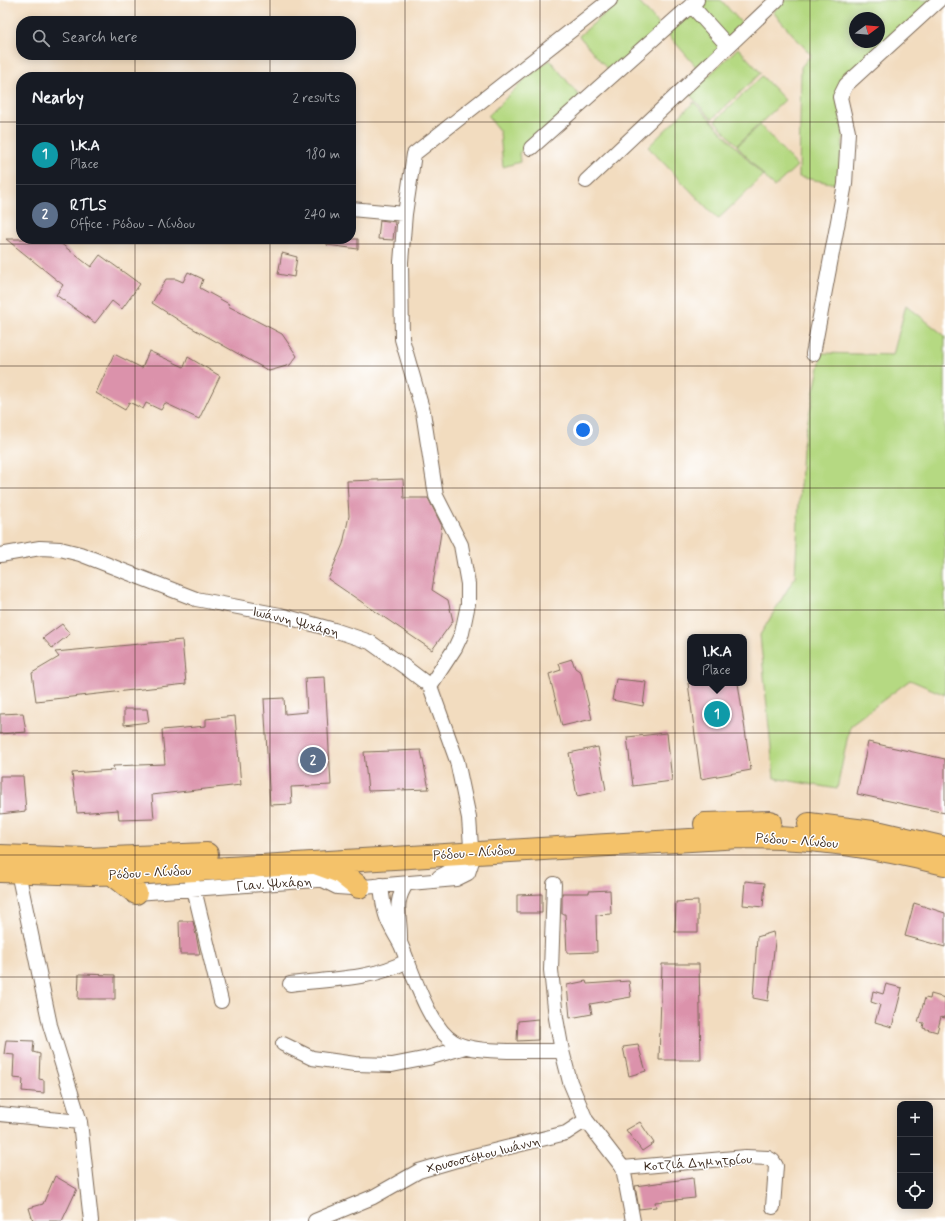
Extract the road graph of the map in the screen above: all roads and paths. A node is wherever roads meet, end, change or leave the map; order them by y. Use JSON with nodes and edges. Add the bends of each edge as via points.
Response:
{"nodes":[{"id":1,"x":610,"y":0,"type":"edge"},
{"id":2,"x":777,"y":0,"type":"edge"},
{"id":3,"x":939,"y":0,"type":"edge"},
{"id":4,"x":694,"y":3,"type":"edge"},
{"id":5,"x":728,"y":46,"type":"junction"},
{"id":6,"x":531,"y":148,"type":"dead end"},
{"id":7,"x":586,"y":182,"type":"dead end"},
{"id":8,"x":356,"y":209,"type":"edge"},
{"id":9,"x":405,"y":214,"type":"junction"},
{"id":10,"x":813,"y":354,"type":"dead end"},
{"id":11,"x":0,"y":555,"type":"edge"},
{"id":12,"x":430,"y":686,"type":"junction"},
{"id":13,"x":471,"y":845,"type":"junction"},
{"id":14,"x":945,"y":848,"type":"edge"},
{"id":15,"x":0,"y":856,"type":"edge"},
{"id":16,"x":313,"y":862,"type":"junction"},
{"id":17,"x":945,"y":864,"type":"edge"},
{"id":18,"x":9,"y":871,"type":"edge"},
{"id":19,"x":111,"y":873,"type":"junction"},
{"id":20,"x":192,"y":880,"type":"junction"},
{"id":21,"x":407,"y":883,"type":"junction"},
{"id":22,"x":554,"y":884,"type":"dead end"},
{"id":23,"x":381,"y":885,"type":"junction"},
{"id":24,"x":359,"y":887,"type":"junction"},
{"id":25,"x":136,"y":893,"type":"joint"},
{"id":26,"x":400,"y":943,"type":"junction"},
{"id":27,"x":407,"y":961,"type":"junction"},
{"id":28,"x":290,"y":984,"type":"dead end"},
{"id":29,"x":221,"y":1001,"type":"dead end"},
{"id":30,"x":283,"y":1044,"type":"dead end"},
{"id":31,"x":465,"y":1047,"type":"junction"},
{"id":32,"x":562,"y":1050,"type":"junction"},
{"id":33,"x":0,"y":1114,"type":"edge"},
{"id":34,"x":586,"y":1120,"type":"junction"},
{"id":35,"x":80,"y":1122,"type":"junction"},
{"id":36,"x":622,"y":1168,"type":"junction"},
{"id":37,"x":773,"y":1207,"type":"dead end"},
{"id":38,"x":91,"y":1221,"type":"edge"},
{"id":39,"x":315,"y":1221,"type":"edge"},
{"id":40,"x":632,"y":1221,"type":"edge"}],
"edges":[{"from":1,"to":9,"type":"street","via":[[414,154]]},
{"from":2,"to":5,"type":"street"},
{"from":3,"to":10,"type":"street","via":[[846,84],[840,97],[848,132],[845,184]]},
{"from":4,"to":5,"type":"street"},
{"from":4,"to":6,"type":"street"},
{"from":5,"to":7,"type":"street"},
{"from":8,"to":9,"type":"street"},
{"from":9,"to":12,"type":"street","via":[[401,262],[402,339],[423,412],[436,496],[461,545],[468,584],[468,604],[462,632],[455,648]]},
{"from":11,"to":12,"type":"street","name":"Ιωάννη Ψυχάρη","via":[[40,548],[60,549],[80,554],[196,599],[280,615],[334,630],[370,642]]},
{"from":12,"to":13,"type":"street","via":[[457,761],[468,813]]},
{"from":13,"to":14,"type":"main road","name":"Ρόδου - Λίνδου","via":[[739,822],[784,822],[855,828]]},
{"from":13,"to":15,"type":"main road","name":"Ρόδου - Λίνδου","via":[[88,859]]},
{"from":13,"to":16,"type":"main road","name":"Ρόδου - Λίνδου"},
{"from":13,"to":17,"type":"main road","name":"Ρόδου - Λίνδου","via":[[783,837],[818,839],[878,848]]},
{"from":13,"to":21,"type":"street","name":"Γιαν. Ψυχάρη","via":[[456,869],[422,882]]},
{"from":16,"to":20,"type":"main road","name":"Ρόδου - Λίνδου"},
{"from":16,"to":24,"type":"main road","via":[[340,872]]},
{"from":18,"to":19,"type":"main road","name":"Ρόδου - Λίνδου"},
{"from":18,"to":35,"type":"street","via":[[50,1025]]},
{"from":19,"to":20,"type":"main road","name":"Ρόδου - Λίνδου"},
{"from":19,"to":25,"type":"main road"},
{"from":20,"to":24,"type":"street","name":"Γιαν. Ψυχάρη","via":[[322,880],[337,887]]},
{"from":20,"to":25,"type":"street","name":"Γιαν. Ψυχάρη"},
{"from":20,"to":29,"type":"street"},
{"from":21,"to":23,"type":"street","name":"Γιαν. Ψυχάρη"},
{"from":21,"to":26,"type":"street","via":[[400,895],[397,909]]},
{"from":22,"to":32,"type":"street","via":[[551,970]]},
{"from":23,"to":24,"type":"street","name":"Γιαν. Ψυχάρη"},
{"from":23,"to":26,"type":"street","via":[[386,916]]},
{"from":26,"to":27,"type":"street"},
{"from":27,"to":28,"type":"street","via":[[391,970],[367,976]]},
{"from":27,"to":31,"type":"street","via":[[444,1035]]},
{"from":30,"to":31,"type":"street","via":[[312,1058],[356,1064],[392,1065]]},
{"from":31,"to":32,"type":"street"},
{"from":32,"to":34,"type":"street","via":[[570,1082]]},
{"from":33,"to":35,"type":"street"},
{"from":34,"to":36,"type":"street"},
{"from":34,"to":39,"type":"street","name":"Χρυσοστόμου Ιωάννη","via":[[566,1133],[419,1171],[373,1197]]},
{"from":35,"to":38,"type":"street"},
{"from":36,"to":37,"type":"street","name":"Κοτζιά Δημητρίου","via":[[746,1157],[768,1158],[776,1166]]},
{"from":36,"to":40,"type":"street"}]}
